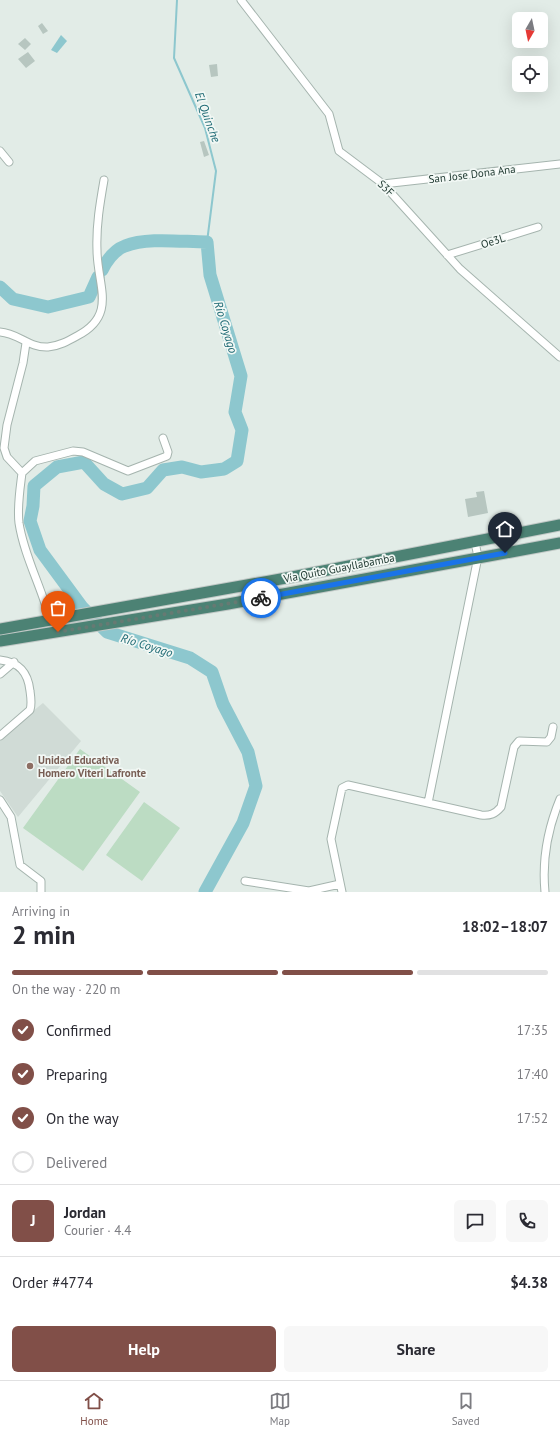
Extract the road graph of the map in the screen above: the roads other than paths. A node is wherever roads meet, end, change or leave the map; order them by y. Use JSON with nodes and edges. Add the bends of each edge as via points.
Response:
{"nodes":[{"id":1,"x":241,"y":0,"type":"edge"},
{"id":2,"x":0,"y":151,"type":"edge"},
{"id":3,"x":9,"y":162,"type":"dead end"},
{"id":4,"x":560,"y":164,"type":"edge"},
{"id":5,"x":104,"y":180,"type":"dead end"},
{"id":6,"x":383,"y":184,"type":"junction"},
{"id":7,"x":538,"y":228,"type":"dead end"},
{"id":8,"x":447,"y":255,"type":"junction"},
{"id":9,"x":0,"y":332,"type":"edge"},
{"id":10,"x":26,"y":343,"type":"junction"},
{"id":11,"x":560,"y":357,"type":"edge"},
{"id":12,"x":163,"y":438,"type":"dead end"},
{"id":13,"x":22,"y":473,"type":"junction"},
{"id":14,"x":560,"y":525,"type":"edge"},
{"id":15,"x":475,"y":542,"type":"junction"},
{"id":16,"x":560,"y":543,"type":"edge"},
{"id":17,"x":478,"y":557,"type":"junction"},
{"id":18,"x":50,"y":620,"type":"junction"},
{"id":19,"x":0,"y":629,"type":"edge"},
{"id":20,"x":0,"y":641,"type":"edge"},
{"id":21,"x":0,"y":660,"type":"edge"},
{"id":22,"x":14,"y":662,"type":"junction"},
{"id":23,"x":0,"y":674,"type":"edge"},
{"id":24,"x":552,"y":728,"type":"dead end"},
{"id":25,"x":0,"y":736,"type":"edge"},
{"id":26,"x":0,"y":800,"type":"edge"},
{"id":27,"x":560,"y":800,"type":"edge"},
{"id":28,"x":428,"y":803,"type":"junction"},
{"id":29,"x":245,"y":881,"type":"dead end"},
{"id":30,"x":340,"y":884,"type":"junction"},
{"id":31,"x":41,"y":892,"type":"edge"},
{"id":32,"x":342,"y":892,"type":"edge"},
{"id":33,"x":545,"y":892,"type":"edge"}],
"edges":[{"from":1,"to":6,"type":"street","name":"S3F","via":[[329,114],[339,151]]},
{"from":2,"to":3,"type":"street"},
{"from":4,"to":6,"type":"street","name":"San Jose Dona Ana"},
{"from":5,"to":10,"type":"street","via":[[98,218],[97,249],[97,268],[103,285],[101,311],[96,322],[85,332],[61,344],[48,347]]},
{"from":6,"to":8,"type":"street","name":"S3F"},
{"from":7,"to":8,"type":"street","name":"Oe3L"},
{"from":8,"to":11,"type":"street","name":"S3F"},
{"from":9,"to":10,"type":"street","via":[[13,334]]},
{"from":10,"to":13,"type":"street","via":[[4,448],[7,457]]},
{"from":12,"to":13,"type":"street","via":[[167,456],[133,470],[83,452],[73,451],[34,461]]},
{"from":13,"to":18,"type":"street","via":[[19,520],[22,537]]},
{"from":14,"to":15,"type":"highway","name":"Vía Quito Guayllabamba"},
{"from":15,"to":17,"type":"street"},
{"from":15,"to":18,"type":"highway","name":"Vía Quito Guayllabamba"},
{"from":16,"to":17,"type":"highway"},
{"from":17,"to":20,"type":"highway","via":[[228,604]]},
{"from":17,"to":28,"type":"street"},
{"from":18,"to":19,"type":"highway","name":"Vía Quito Guayllabamba"},
{"from":21,"to":22,"type":"street"},
{"from":22,"to":23,"type":"street"},
{"from":22,"to":25,"type":"street","via":[[27,675],[32,704],[30,710]]},
{"from":24,"to":28,"type":"street","via":[[551,737],[547,742],[519,741],[514,747],[501,807],[496,813],[481,815]]},
{"from":26,"to":31,"type":"street","via":[[12,817],[20,865],[41,881]]},
{"from":27,"to":33,"type":"street","via":[[552,820],[546,851]]},
{"from":28,"to":30,"type":"street","via":[[348,785],[342,788],[331,839]]},
{"from":29,"to":30,"type":"street","via":[[309,891]]},
{"from":30,"to":32,"type":"street"}]}
